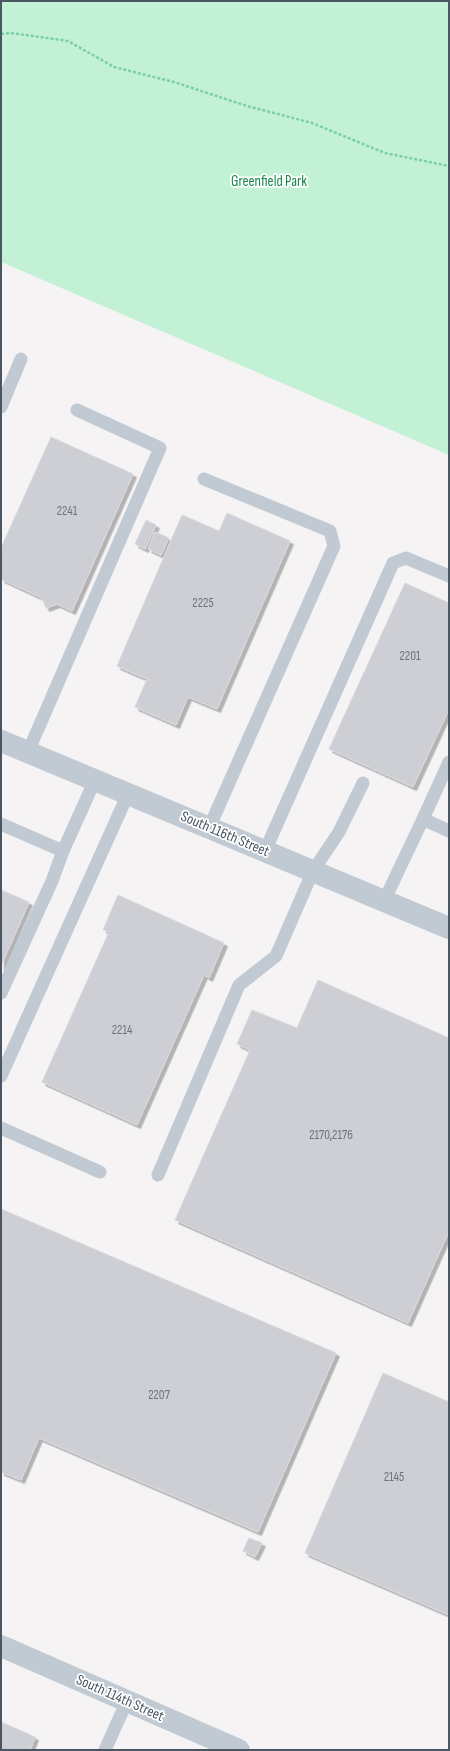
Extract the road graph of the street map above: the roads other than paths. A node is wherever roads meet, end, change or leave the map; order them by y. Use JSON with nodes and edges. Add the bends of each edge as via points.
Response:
{"nodes":[{"id":1,"x":21,"y":359,"type":"dead end"},
{"id":2,"x":1,"y":407,"type":"edge"},
{"id":3,"x":77,"y":410,"type":"dead end"},
{"id":4,"x":204,"y":479,"type":"dead end"},
{"id":5,"x":449,"y":576,"type":"edge"},
{"id":6,"x":1,"y":741,"type":"edge"},
{"id":7,"x":28,"y":752,"type":"junction"},
{"id":8,"x":449,"y":762,"type":"edge"},
{"id":9,"x":95,"y":780,"type":"junction"},
{"id":10,"x":364,"y":783,"type":"dead end"},
{"id":11,"x":128,"y":794,"type":"junction"},
{"id":12,"x":422,"y":819,"type":"junction"},
{"id":13,"x":1,"y":824,"type":"edge"},
{"id":14,"x":209,"y":828,"type":"junction"},
{"id":15,"x":449,"y":831,"type":"edge"},
{"id":16,"x":63,"y":851,"type":"junction"},
{"id":17,"x":265,"y":851,"type":"junction"},
{"id":18,"x":313,"y":871,"type":"junction"},
{"id":19,"x":384,"y":901,"type":"junction"},
{"id":20,"x":449,"y":928,"type":"edge"},
{"id":21,"x":1,"y":993,"type":"edge"},
{"id":22,"x":1,"y":1076,"type":"edge"},
{"id":23,"x":1,"y":1128,"type":"edge"},
{"id":24,"x":100,"y":1172,"type":"dead end"},
{"id":25,"x":158,"y":1175,"type":"dead end"},
{"id":26,"x":1,"y":1646,"type":"edge"},
{"id":27,"x":128,"y":1701,"type":"junction"},
{"id":28,"x":233,"y":1749,"type":"edge"},
{"id":29,"x":105,"y":1750,"type":"edge"}],
"edges":[{"from":1,"to":2,"type":"lane"},
{"from":3,"to":7,"type":"lane","via":[[160,448]]},
{"from":4,"to":14,"type":"lane","via":[[330,531],[334,546]]},
{"from":5,"to":17,"type":"lane","via":[[406,558],[392,563]]},
{"from":6,"to":7,"type":"street","name":"South 116th Street"},
{"from":7,"to":9,"type":"street","name":"South 116th Street"},
{"from":8,"to":12,"type":"lane"},
{"from":9,"to":11,"type":"street","name":"South 116th Street"},
{"from":9,"to":16,"type":"lane"},
{"from":10,"to":18,"type":"lane","via":[[340,832]]},
{"from":11,"to":14,"type":"street","name":"South 116th Street"},
{"from":11,"to":22,"type":"lane"},
{"from":12,"to":15,"type":"lane"},
{"from":12,"to":19,"type":"lane"},
{"from":13,"to":16,"type":"lane"},
{"from":14,"to":17,"type":"street","name":"South 116th Street"},
{"from":16,"to":21,"type":"lane"},
{"from":17,"to":18,"type":"street","name":"South 116th Street"},
{"from":18,"to":19,"type":"street","name":"South 116th Street"},
{"from":18,"to":25,"type":"lane","via":[[276,956],[239,985]]},
{"from":19,"to":20,"type":"street","name":"South 116th Street"},
{"from":23,"to":24,"type":"lane"},
{"from":26,"to":27,"type":"street","name":"South 114th Street"},
{"from":27,"to":28,"type":"street","name":"South 114th Street"},
{"from":27,"to":29,"type":"lane"}]}
